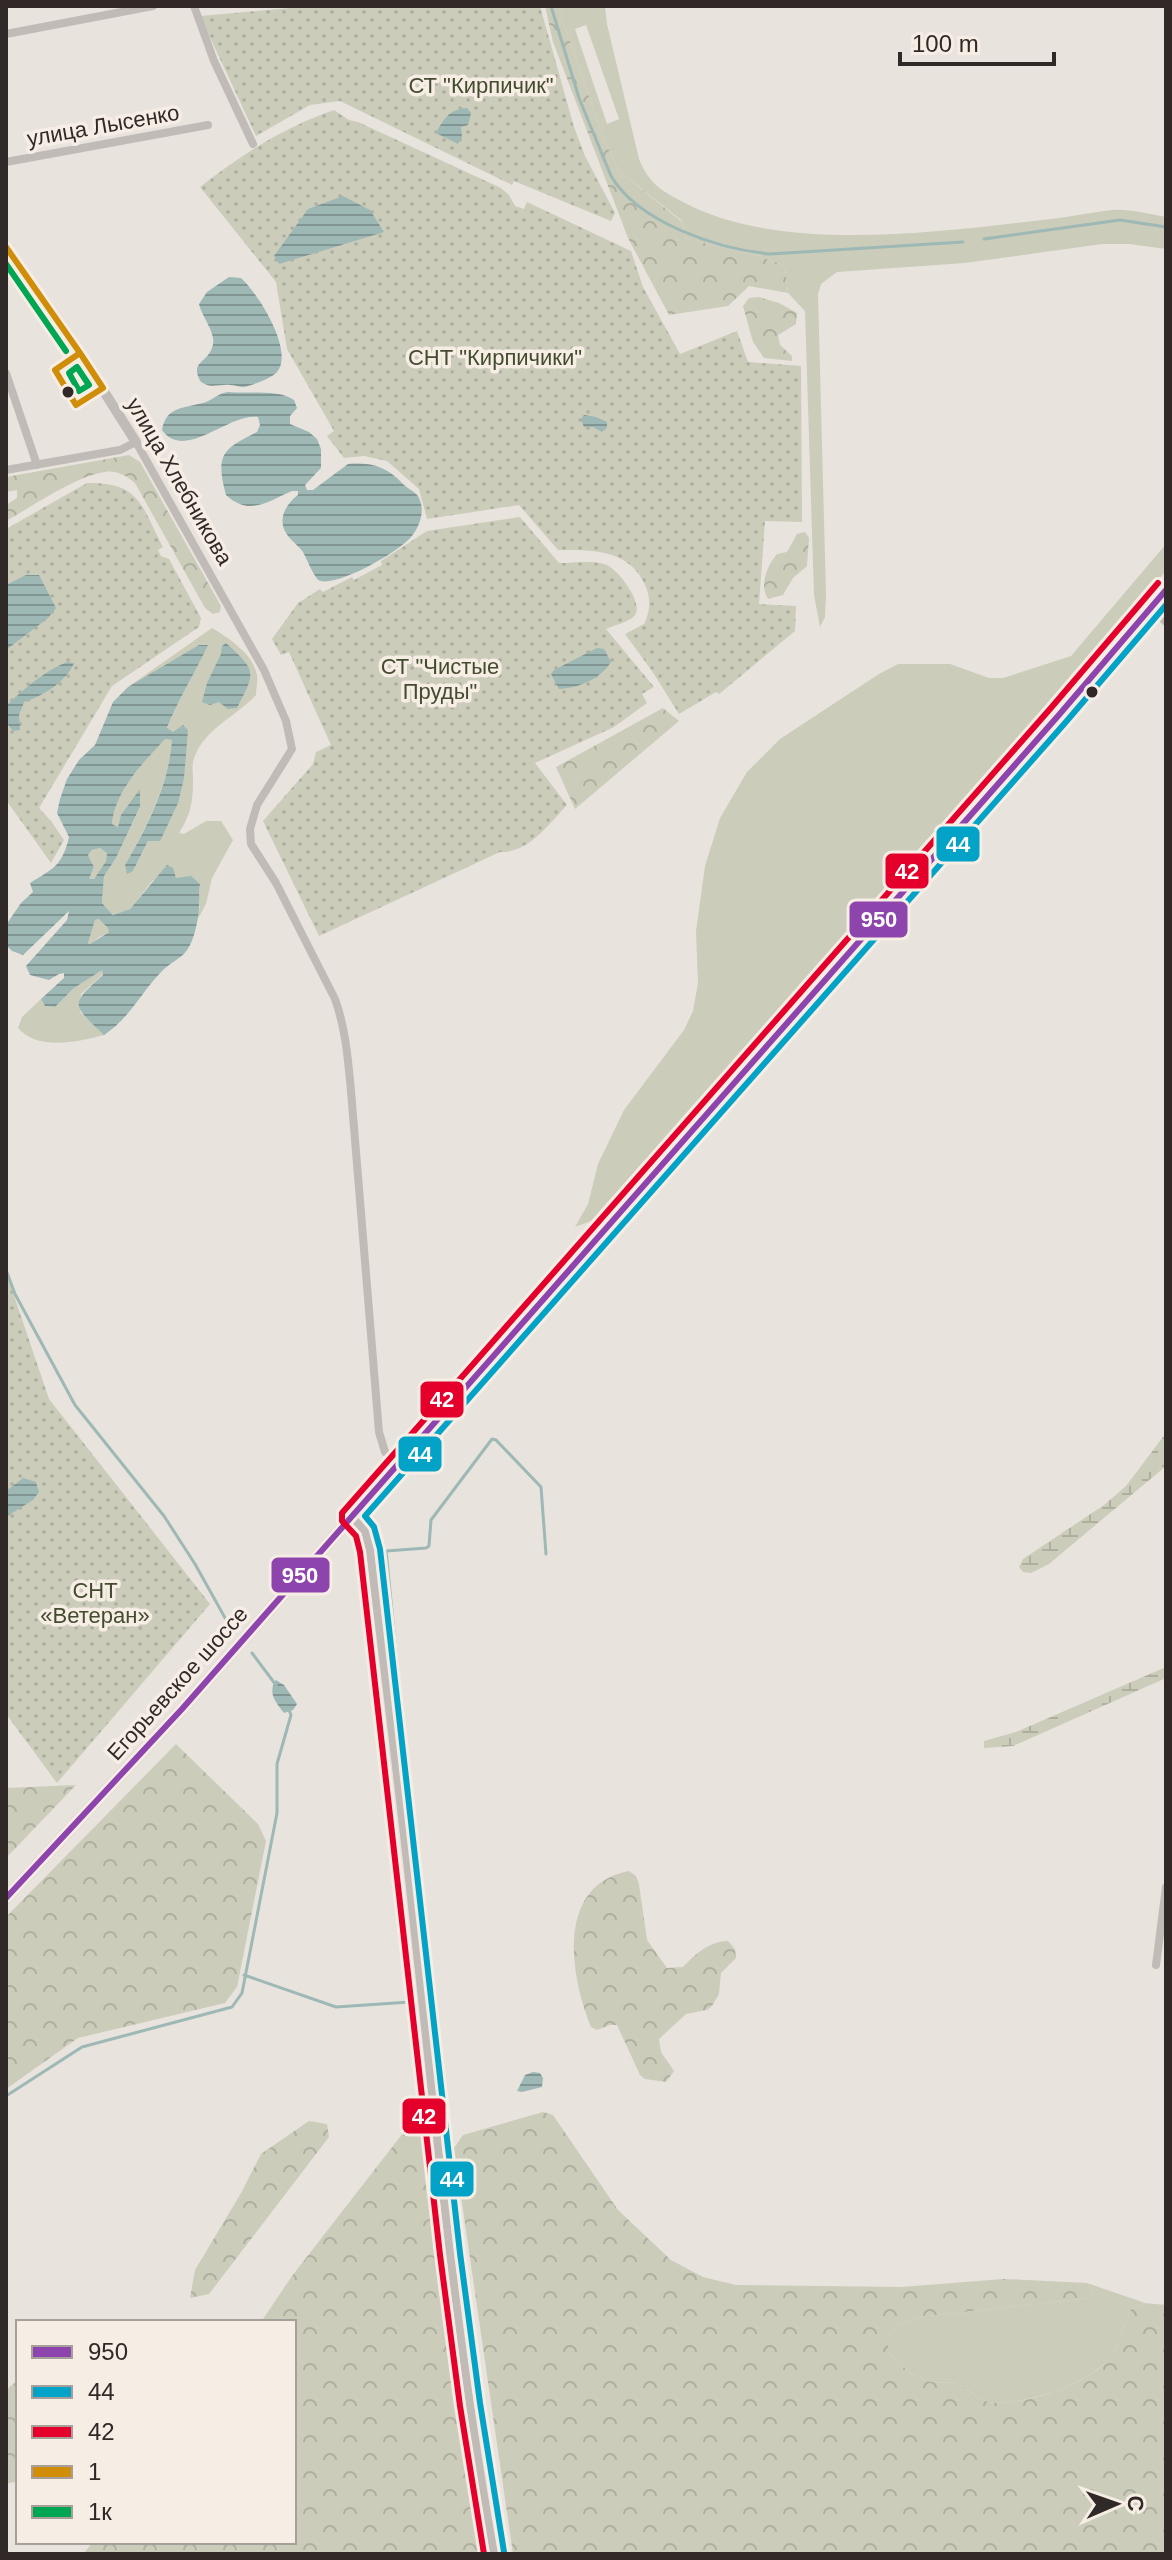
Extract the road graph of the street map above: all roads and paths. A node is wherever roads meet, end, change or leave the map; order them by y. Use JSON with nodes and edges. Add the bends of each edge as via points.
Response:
{"nodes":[{"id":1,"x":153,"y":6,"type":"edge"},
{"id":2,"x":194,"y":6,"type":"edge"},
{"id":3,"x":6,"y":34,"type":"edge"},
{"id":4,"x":208,"y":125,"type":"dead end"},
{"id":5,"x":253,"y":144,"type":"dead end"},
{"id":6,"x":6,"y":162,"type":"edge"},
{"id":7,"x":6,"y":247,"type":"edge"},
{"id":8,"x":6,"y":373,"type":"edge"},
{"id":9,"x":136,"y":442,"type":"junction"},
{"id":10,"x":37,"y":465,"type":"junction"},
{"id":11,"x":6,"y":470,"type":"edge"},
{"id":12,"x":1166,"y":590,"type":"edge"},
{"id":13,"x":1150,"y":608,"type":"junction"},
{"id":14,"x":1166,"y":622,"type":"edge"},
{"id":15,"x":397,"y":1464,"type":"junction"},
{"id":16,"x":351,"y":1516,"type":"junction"},
{"id":17,"x":1166,"y":1887,"type":"edge"},
{"id":18,"x":6,"y":1898,"type":"edge"},
{"id":19,"x":1156,"y":1965,"type":"dead end"},
{"id":20,"x":494,"y":2554,"type":"edge"}],
"edges":[{"from":1,"to":3,"type":"street"},
{"from":2,"to":5,"type":"street"},
{"from":4,"to":6,"type":"street","name":"улица Лысенко"},
{"from":7,"to":9,"type":"street","name":"улица Хлебникова"},
{"from":8,"to":10,"type":"street"},
{"from":9,"to":10,"type":"street","via":[[120,450]]},
{"from":9,"to":15,"type":"street","name":"улица Хлебникова","via":[[264,670],[286,721],[292,749],[257,805],[251,844],[276,883],[341,1017],[379,1432],[385,1452]]},
{"from":10,"to":11,"type":"street"},
{"from":12,"to":13,"type":"main road","name":"Егорьевское шоссе"},
{"from":13,"to":14,"type":"street"},
{"from":13,"to":15,"type":"main road","name":"Егорьевское шоссе"},
{"from":15,"to":16,"type":"main road","name":"Егорьевское шоссе"},
{"from":16,"to":18,"type":"main road","name":"Егорьевское шоссе"},
{"from":16,"to":20,"type":"street","via":[[365,1531],[370,1550],[443,2201]]},
{"from":17,"to":19,"type":"street"}]}
